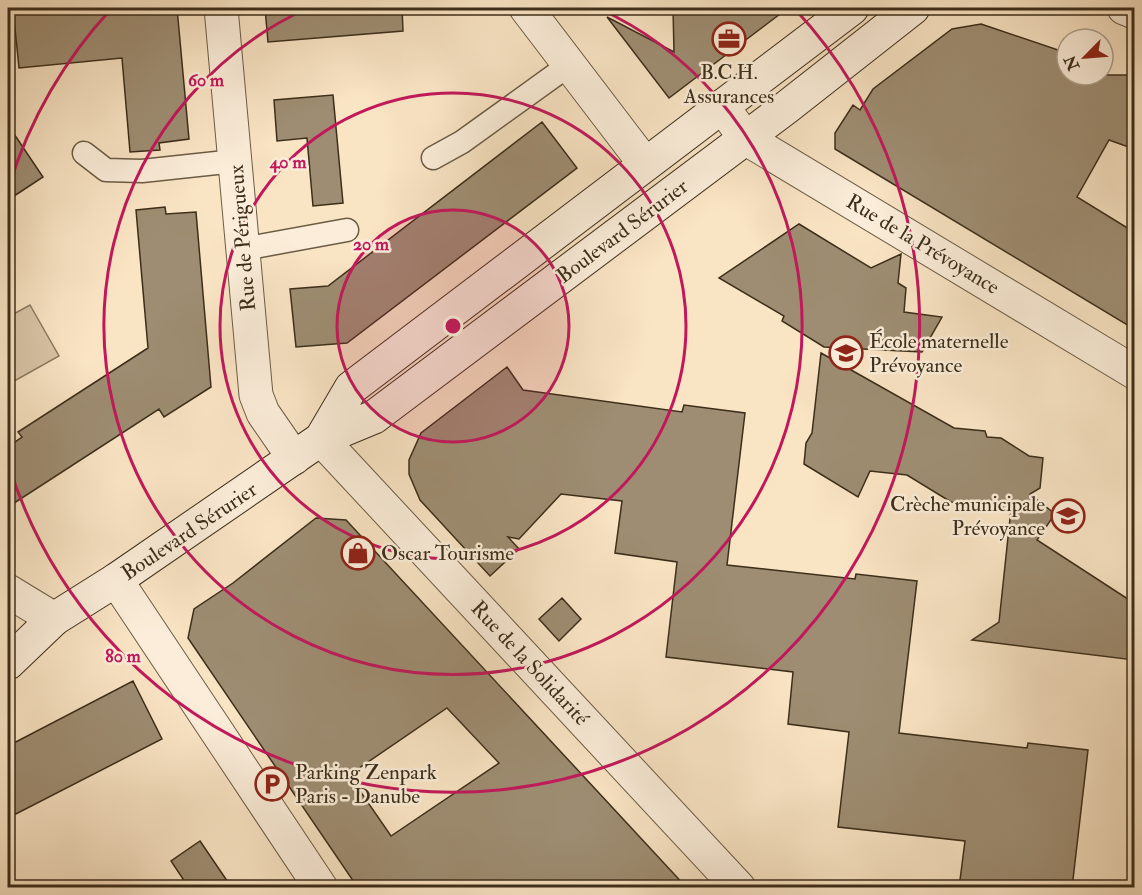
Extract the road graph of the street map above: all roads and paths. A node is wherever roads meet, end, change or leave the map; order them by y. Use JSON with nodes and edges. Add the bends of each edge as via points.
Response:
{"nodes":[{"id":1,"x":221,"y":8,"type":"edge"},
{"id":2,"x":526,"y":8,"type":"edge"},
{"id":3,"x":852,"y":8,"type":"edge"},
{"id":4,"x":913,"y":8,"type":"edge"},
{"id":5,"x":1124,"y":8,"type":"edge"},
{"id":6,"x":1134,"y":12,"type":"edge"},
{"id":7,"x":569,"y":65,"type":"junction"},
{"id":8,"x":722,"y":106,"type":"junction"},
{"id":9,"x":745,"y":138,"type":"junction"},
{"id":10,"x":84,"y":153,"type":"dead end"},
{"id":11,"x":434,"y":158,"type":"dead end"},
{"id":12,"x":235,"y":161,"type":"junction"},
{"id":13,"x":645,"y":164,"type":"junction"},
{"id":14,"x":347,"y":230,"type":"dead end"},
{"id":15,"x":243,"y":249,"type":"junction"},
{"id":16,"x":1134,"y":372,"type":"edge"},
{"id":17,"x":321,"y":439,"type":"junction"},
{"id":18,"x":294,"y":458,"type":"junction"},
{"id":19,"x":116,"y":580,"type":"junction"},
{"id":20,"x":8,"y":591,"type":"edge"},
{"id":21,"x":54,"y":619,"type":"junction"},
{"id":22,"x":8,"y":631,"type":"edge"},
{"id":23,"x":8,"y":663,"type":"edge"},
{"id":24,"x":321,"y":888,"type":"edge"},
{"id":25,"x":739,"y":888,"type":"edge"}],
"edges":[{"from":1,"to":12,"type":"street","name":"Rue de Périgueux"},
{"from":2,"to":7,"type":"street"},
{"from":3,"to":8,"type":"street","name":"Boulevard Sérurier"},
{"from":4,"to":9,"type":"street","name":"Boulevard Sérurier"},
{"from":5,"to":6,"type":"street"},
{"from":7,"to":11,"type":"lane"},
{"from":7,"to":13,"type":"street"},
{"from":8,"to":9,"type":"street","name":"Rue de la Prévoyance"},
{"from":8,"to":13,"type":"street","name":"Boulevard Sérurier"},
{"from":9,"to":16,"type":"street","name":"Rue de la Prévoyance"},
{"from":9,"to":17,"type":"street","name":"Boulevard Sérurier","via":[[374,417]]},
{"from":10,"to":12,"type":"lane","via":[[106,170],[142,171]]},
{"from":12,"to":15,"type":"street","name":"Rue de Périgueux"},
{"from":13,"to":17,"type":"street","name":"Boulevard Sérurier","via":[[351,388]]},
{"from":14,"to":15,"type":"lane"},
{"from":15,"to":18,"type":"street","name":"Rue de Périgueux","via":[[256,395],[263,413]]},
{"from":17,"to":18,"type":"street","name":"Boulevard Sérurier"},
{"from":17,"to":25,"type":"street","name":"Rue de la Solidarité"},
{"from":18,"to":19,"type":"street","name":"Boulevard Sérurier"},
{"from":19,"to":21,"type":"street","name":"Boulevard Sérurier"},
{"from":19,"to":24,"type":"street"},
{"from":20,"to":21,"type":"street"},
{"from":21,"to":22,"type":"street","name":"Boulevard Sérurier"},
{"from":21,"to":23,"type":"street","name":"Boulevard Sérurier"}]}
